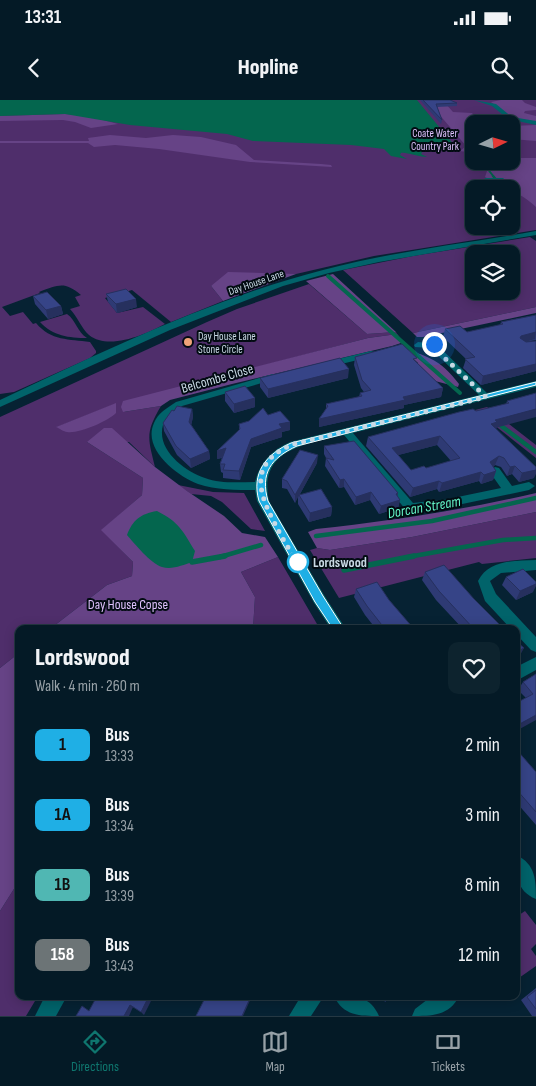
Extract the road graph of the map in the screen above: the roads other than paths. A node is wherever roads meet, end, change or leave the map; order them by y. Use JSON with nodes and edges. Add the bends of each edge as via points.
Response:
{"nodes":[{"id":1,"x":476,"y":100,"type":"edge"},
{"id":2,"x":536,"y":123,"type":"edge"},
{"id":3,"x":485,"y":179,"type":"dead end"},
{"id":4,"x":503,"y":180,"type":"edge"},
{"id":5,"x":536,"y":232,"type":"edge"},
{"id":6,"x":418,"y":345,"type":"dead end"},
{"id":7,"x":374,"y":356,"type":"edge"},
{"id":8,"x":312,"y":368,"type":"edge"},
{"id":9,"x":291,"y":373,"type":"edge"},
{"id":10,"x":536,"y":384,"type":"edge"},
{"id":11,"x":486,"y":397,"type":"junction"},
{"id":12,"x":2,"y":402,"type":"edge"},
{"id":13,"x":347,"y":432,"type":"junction"},
{"id":14,"x":495,"y":472,"type":"edge"},
{"id":15,"x":260,"y":486,"type":"junction"},
{"id":16,"x":528,"y":486,"type":"dead end"},
{"id":17,"x":509,"y":490,"type":"junction"},
{"id":18,"x":536,"y":565,"type":"edge"},
{"id":19,"x":337,"y":625,"type":"edge"},
{"id":20,"x":516,"y":625,"type":"edge"},
{"id":21,"x":520,"y":629,"type":"edge"},
{"id":22,"x":536,"y":646,"type":"edge"},
{"id":23,"x":536,"y":663,"type":"edge"},
{"id":24,"x":520,"y":673,"type":"edge"},
{"id":25,"x":520,"y":869,"type":"edge"},
{"id":26,"x":536,"y":890,"type":"edge"},
{"id":27,"x":55,"y":1000,"type":"edge"},
{"id":28,"x":311,"y":1000,"type":"edge"},
{"id":29,"x":349,"y":1000,"type":"edge"},
{"id":30,"x":444,"y":1000,"type":"edge"},
{"id":31,"x":45,"y":1016,"type":"edge"},
{"id":32,"x":300,"y":1016,"type":"edge"},
{"id":33,"x":369,"y":1016,"type":"edge"},
{"id":34,"x":422,"y":1016,"type":"edge"}],
"edges":[{"from":1,"to":2,"type":"street","via":[[494,105],[510,118]]},
{"from":3,"to":4,"type":"lane"},
{"from":5,"to":12,"type":"street","name":"Day House Lane","via":[[374,260],[313,275],[233,302]]},
{"from":6,"to":11,"type":"street","via":[[434,344]]},
{"from":7,"to":8,"type":"street"},
{"from":9,"to":15,"type":"street","name":"Belcombe Close","via":[[178,404],[165,413],[156,429],[156,439],[165,454],[193,478],[213,484]]},
{"from":10,"to":11,"type":"street"},
{"from":11,"to":13,"type":"street"},
{"from":13,"to":15,"type":"street","via":[[283,449],[266,466]]},
{"from":13,"to":17,"type":"street","via":[[410,507]]},
{"from":14,"to":17,"type":"street"},
{"from":15,"to":19,"type":"street","via":[[263,501],[278,529]]},
{"from":16,"to":17,"type":"street"},
{"from":18,"to":20,"type":"street","via":[[497,569],[488,573],[484,581],[490,597]]},
{"from":21,"to":22,"type":"street"},
{"from":23,"to":24,"type":"street"},
{"from":25,"to":26,"type":"street"},
{"from":27,"to":31,"type":"street"},
{"from":28,"to":32,"type":"street"},
{"from":29,"to":33,"type":"street"},
{"from":30,"to":34,"type":"street"}]}
